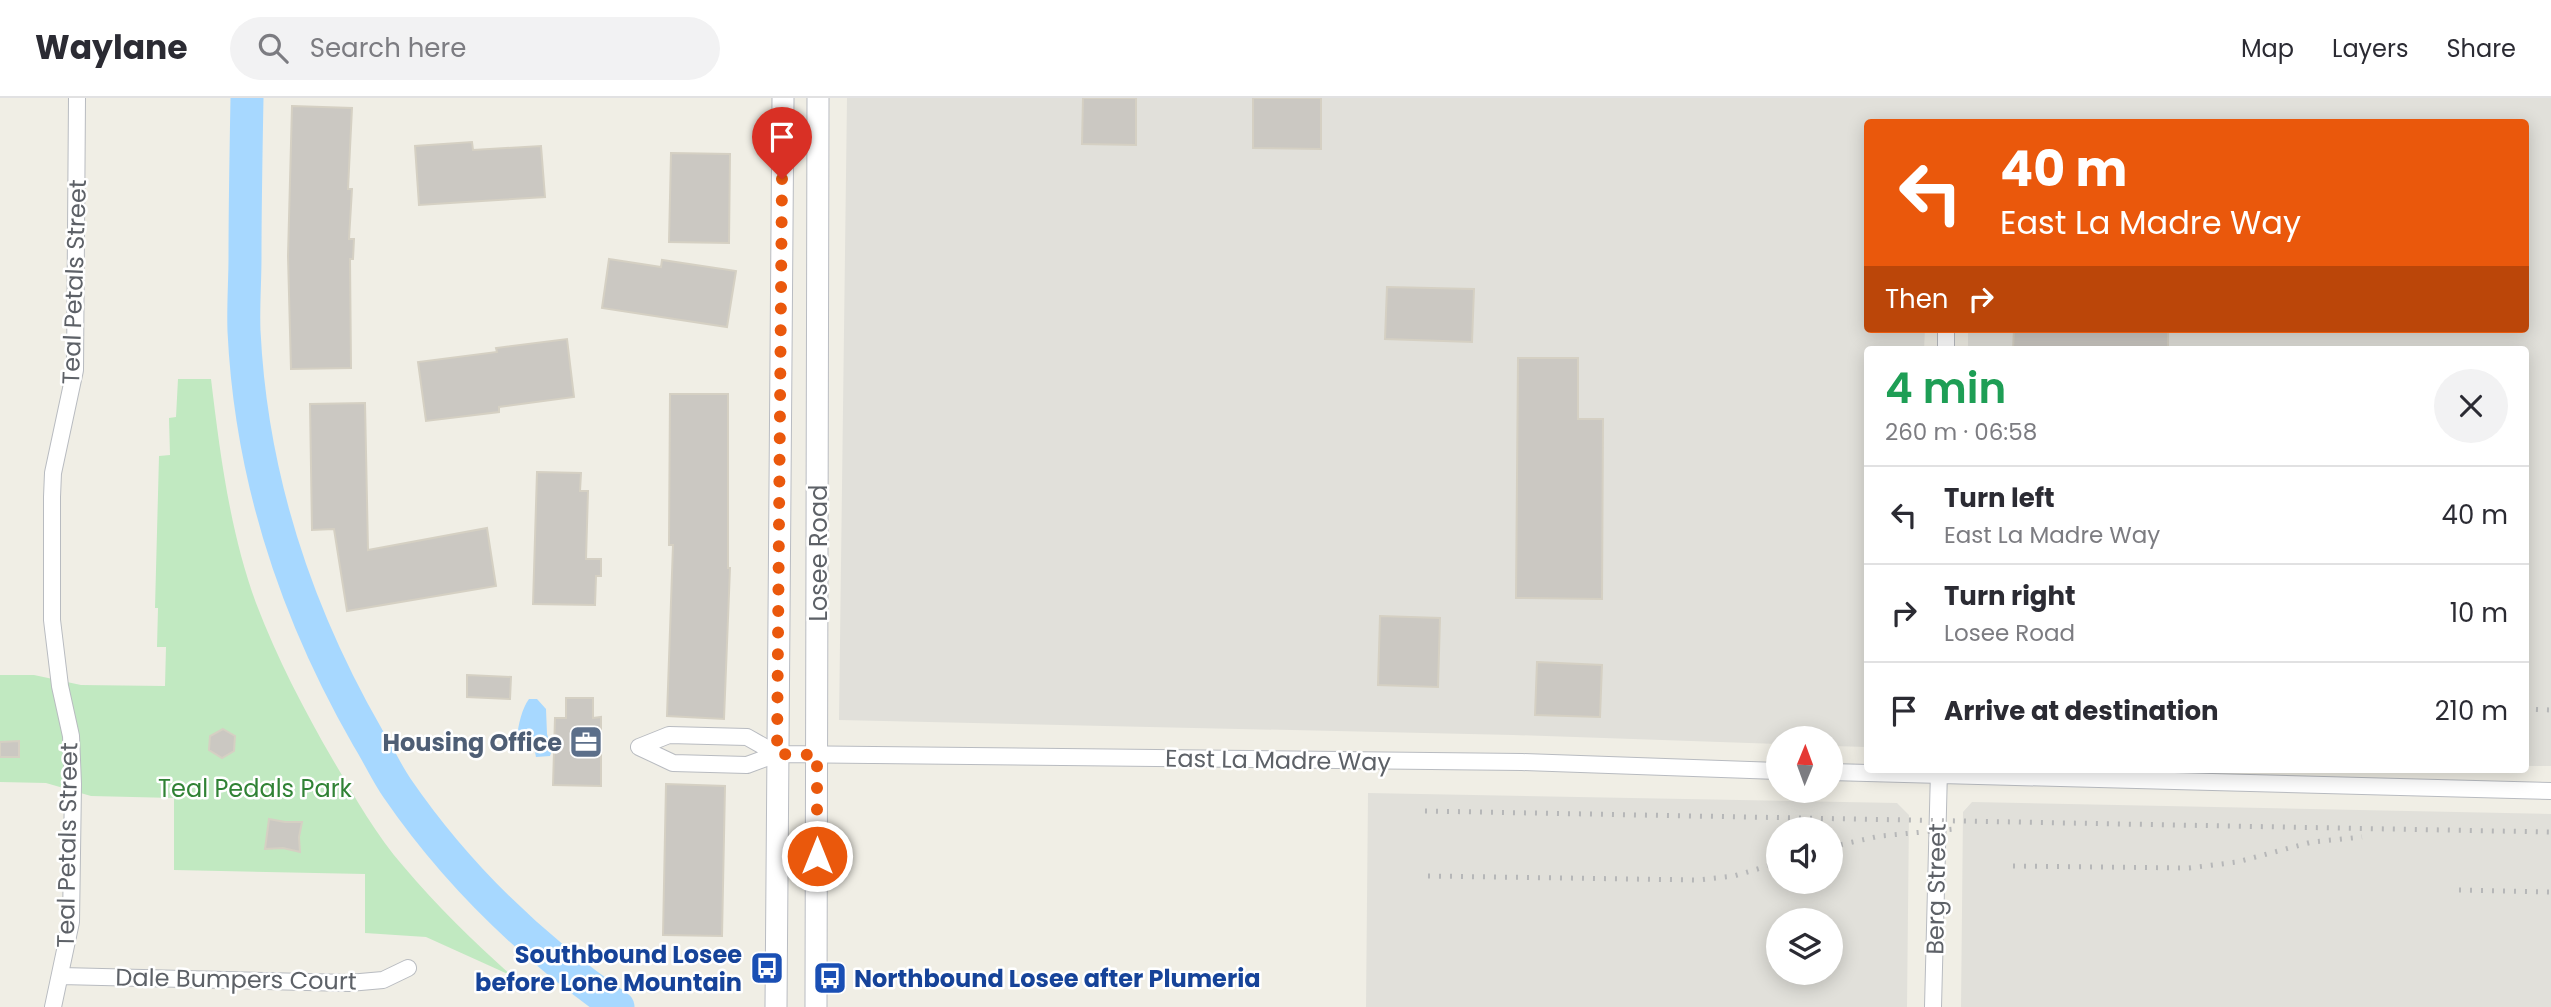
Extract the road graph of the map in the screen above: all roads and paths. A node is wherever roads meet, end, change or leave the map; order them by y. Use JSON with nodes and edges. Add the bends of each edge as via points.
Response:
{"nodes":[{"id":1,"x":77,"y":98,"type":"edge"},
{"id":2,"x":783,"y":98,"type":"edge"},
{"id":3,"x":818,"y":98,"type":"edge"},
{"id":4,"x":777,"y":754,"type":"junction"},
{"id":5,"x":817,"y":755,"type":"junction"},
{"id":6,"x":1766,"y":771,"type":"edge"},
{"id":7,"x":1843,"y":772,"type":"edge"},
{"id":8,"x":1864,"y":772,"type":"edge"},
{"id":9,"x":1939,"y":773,"type":"edge"},
{"id":10,"x":2551,"y":791,"type":"edge"},
{"id":11,"x":408,"y":968,"type":"dead end"},
{"id":12,"x":61,"y":976,"type":"junction"},
{"id":13,"x":54,"y":1007,"type":"edge"},
{"id":14,"x":776,"y":1007,"type":"edge"},
{"id":15,"x":816,"y":1007,"type":"edge"},
{"id":16,"x":1933,"y":1007,"type":"edge"}],
"edges":[{"from":1,"to":12,"type":"street","name":"Teal Petals Street","via":[[75,370],[53,473],[52,620],[71,736],[73,784],[71,922]]},
{"from":2,"to":4,"type":"main road","name":"Losee Road"},
{"from":3,"to":5,"type":"main road","name":"Losee Road"},
{"from":4,"to":4,"type":"street","name":"East La Madre Way","via":[[747,737],[669,735],[639,747],[673,763],[747,765]]},
{"from":4,"to":5,"type":"street","name":"East La Madre Way"},
{"from":4,"to":14,"type":"main road","name":"Losee Road"},
{"from":5,"to":6,"type":"street","name":"East La Madre Way","via":[[1522,762]]},
{"from":5,"to":15,"type":"main road","name":"Losee Road"},
{"from":7,"to":8,"type":"street"},
{"from":9,"to":10,"type":"street"},
{"from":9,"to":16,"type":"street","name":"Berg Street"},
{"from":11,"to":12,"type":"street","name":"Dale Bumpers Court","via":[[383,980],[349,983]]},
{"from":12,"to":13,"type":"street","name":"Teal Petals Street"}]}
